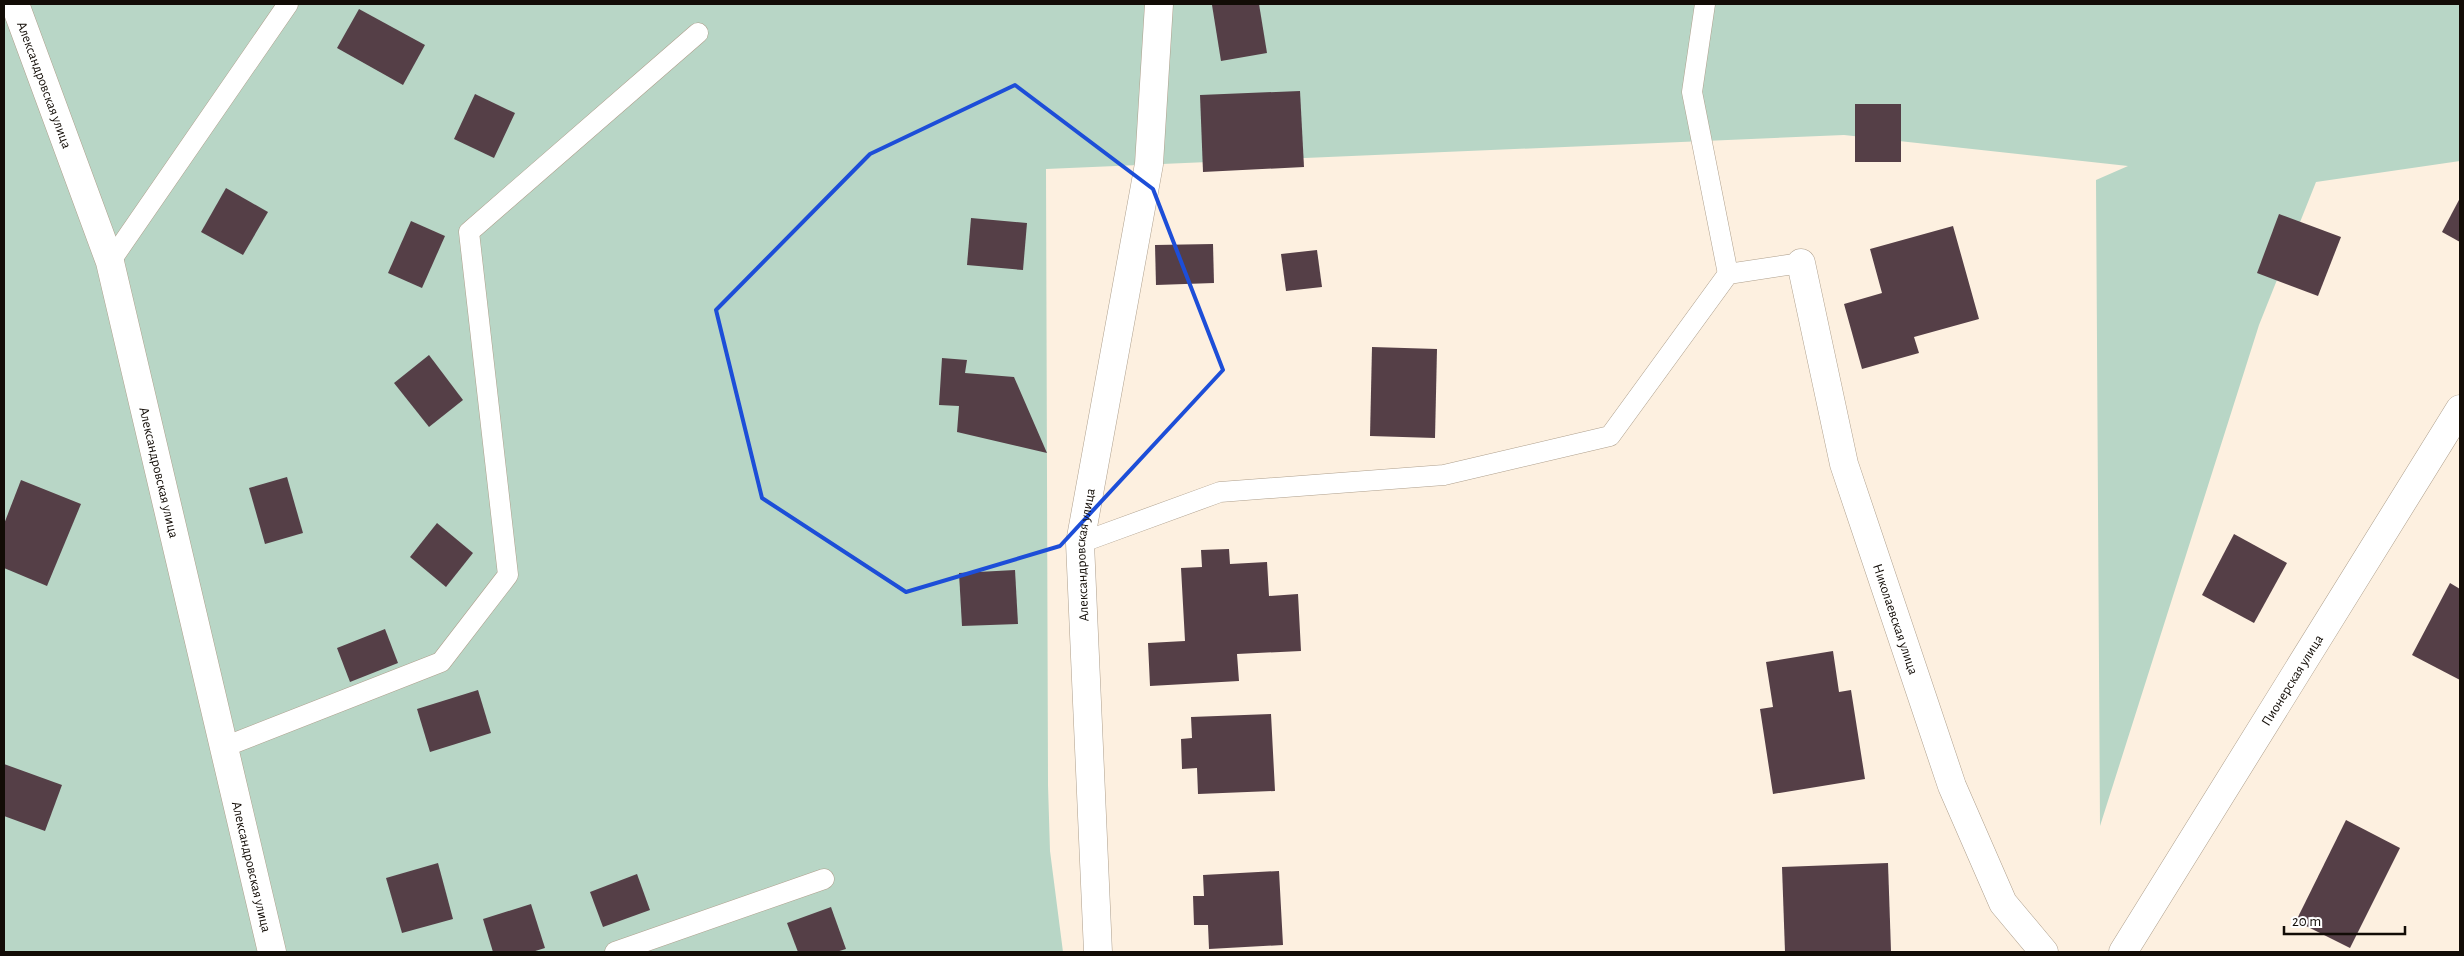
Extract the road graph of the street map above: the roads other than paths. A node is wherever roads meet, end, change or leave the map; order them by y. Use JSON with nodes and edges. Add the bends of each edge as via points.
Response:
{"nodes":[{"id":1,"x":14,"y":4,"type":"edge"},
{"id":2,"x":288,"y":4,"type":"edge"},
{"id":3,"x":1159,"y":4,"type":"edge"},
{"id":4,"x":1706,"y":4,"type":"edge"},
{"id":5,"x":698,"y":33,"type":"dead end"},
{"id":6,"x":110,"y":262,"type":"junction"},
{"id":7,"x":1801,"y":263,"type":"joint"},
{"id":8,"x":1728,"y":274,"type":"junction"},
{"id":9,"x":2460,"y":409,"type":"edge"},
{"id":10,"x":1080,"y":543,"type":"junction"},
{"id":11,"x":224,"y":746,"type":"junction"},
{"id":12,"x":824,"y":879,"type":"dead end"},
{"id":13,"x":272,"y":952,"type":"edge"},
{"id":14,"x":614,"y":952,"type":"edge"},
{"id":15,"x":1098,"y":952,"type":"edge"},
{"id":16,"x":2044,"y":952,"type":"edge"},
{"id":17,"x":2123,"y":952,"type":"edge"}],
"edges":[{"from":1,"to":6,"type":"street","name":"Александровская улица"},
{"from":2,"to":6,"type":"lane"},
{"from":3,"to":10,"type":"street","name":"Александровская улица","via":[[1149,164]]},
{"from":4,"to":8,"type":"lane","via":[[1692,92]]},
{"from":5,"to":11,"type":"lane","via":[[469,232],[508,574],[441,662]]},
{"from":6,"to":11,"type":"street","name":"Александровская улица"},
{"from":7,"to":8,"type":"lane"},
{"from":7,"to":16,"type":"street","name":"Николаевская улица","via":[[1844,464],[1952,786],[2003,902]]},
{"from":8,"to":10,"type":"lane","via":[[1610,436],[1444,475],[1220,492]]},
{"from":9,"to":17,"type":"street","name":"Пионерская улица"},
{"from":10,"to":15,"type":"street","name":"Александровская улица"},
{"from":11,"to":13,"type":"street","name":"Александровская улица"},
{"from":12,"to":14,"type":"lane"}]}
